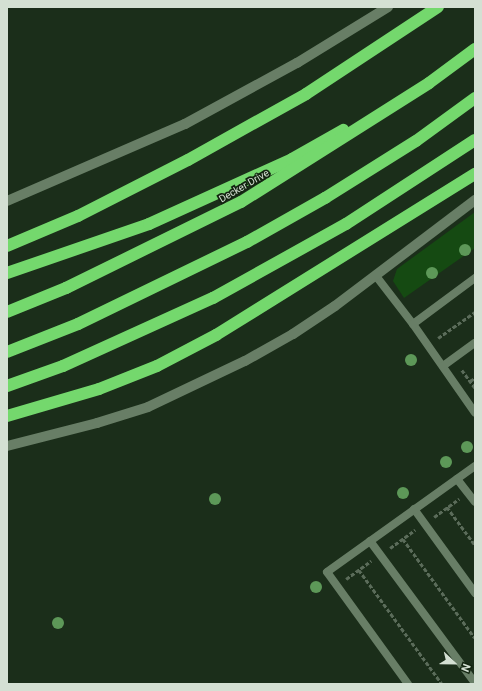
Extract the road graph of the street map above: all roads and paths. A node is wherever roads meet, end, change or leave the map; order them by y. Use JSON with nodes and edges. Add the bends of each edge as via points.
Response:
{"nodes":[{"id":1,"x":388,"y":7,"type":"edge"},
{"id":2,"x":438,"y":7,"type":"edge"},
{"id":3,"x":475,"y":49,"type":"edge"},
{"id":4,"x":428,"y":83,"type":"junction"},
{"id":5,"x":475,"y":98,"type":"edge"},
{"id":6,"x":475,"y":140,"type":"edge"},
{"id":7,"x":475,"y":174,"type":"edge"},
{"id":8,"x":475,"y":200,"type":"edge"},
{"id":9,"x":7,"y":201,"type":"edge"},
{"id":10,"x":7,"y":246,"type":"edge"},
{"id":11,"x":7,"y":273,"type":"edge"},
{"id":12,"x":376,"y":276,"type":"junction"},
{"id":13,"x":475,"y":278,"type":"edge"},
{"id":14,"x":7,"y":312,"type":"edge"},
{"id":15,"x":475,"y":312,"type":"edge"},
{"id":16,"x":413,"y":324,"type":"junction"},
{"id":17,"x":438,"y":338,"type":"dead end"},
{"id":18,"x":475,"y":343,"type":"edge"},
{"id":19,"x":7,"y":352,"type":"edge"},
{"id":20,"x":443,"y":366,"type":"junction"},
{"id":21,"x":475,"y":378,"type":"edge"},
{"id":22,"x":470,"y":381,"type":"dead end"},
{"id":23,"x":7,"y":386,"type":"edge"},
{"id":24,"x":475,"y":412,"type":"edge"},
{"id":25,"x":7,"y":416,"type":"edge"},
{"id":26,"x":7,"y":446,"type":"edge"},
{"id":27,"x":475,"y":466,"type":"edge"},
{"id":28,"x":457,"y":479,"type":"junction"},
{"id":29,"x":468,"y":493,"type":"junction"},
{"id":30,"x":475,"y":502,"type":"edge"},
{"id":31,"x":448,"y":507,"type":"junction"},
{"id":32,"x":414,"y":509,"type":"junction"},
{"id":33,"x":425,"y":523,"type":"junction"},
{"id":34,"x":403,"y":539,"type":"junction"},
{"id":35,"x":370,"y":541,"type":"junction"},
{"id":36,"x":475,"y":545,"type":"edge"},
{"id":37,"x":381,"y":555,"type":"junction"},
{"id":38,"x":359,"y":570,"type":"junction"},
{"id":39,"x":338,"y":586,"type":"junction"},
{"id":40,"x":475,"y":593,"type":"edge"},
{"id":41,"x":475,"y":638,"type":"edge"},
{"id":42,"x":475,"y":683,"type":"edge"},
{"id":43,"x":408,"y":684,"type":"edge"},
{"id":44,"x":442,"y":684,"type":"edge"}],
"edges":[{"from":1,"to":9,"type":"main road","via":[[296,63],[185,124]]},
{"from":2,"to":10,"type":"highway","via":[[306,94],[188,160],[78,216]]},
{"from":3,"to":4,"type":"highway","name":"Decker Drive"},
{"from":4,"to":11,"type":"highway","via":[[292,159],[149,224]]},
{"from":4,"to":14,"type":"highway","name":"Decker Drive","via":[[241,202],[66,288]]},
{"from":5,"to":19,"type":"highway","via":[[416,141],[326,198],[168,282],[78,324]]},
{"from":6,"to":23,"type":"highway","via":[[346,224],[213,298],[63,366]]},
{"from":7,"to":25,"type":"highway","via":[[216,335],[157,366],[99,389]]},
{"from":8,"to":12,"type":"main road"},
{"from":12,"to":16,"type":"lane"},
{"from":12,"to":26,"type":"main road","via":[[293,334],[195,387],[148,407]]},
{"from":13,"to":16,"type":"lane"},
{"from":15,"to":17,"type":"path"},
{"from":16,"to":20,"type":"lane"},
{"from":18,"to":20,"type":"lane"},
{"from":20,"to":24,"type":"lane"},
{"from":21,"to":22,"type":"path"},
{"from":27,"to":28,"type":"lane"},
{"from":28,"to":29,"type":"lane"},
{"from":28,"to":32,"type":"lane"},
{"from":29,"to":30,"type":"lane"},
{"from":29,"to":31,"type":"path"},
{"from":31,"to":33,"type":"path"},
{"from":31,"to":36,"type":"path"},
{"from":32,"to":33,"type":"lane"},
{"from":32,"to":35,"type":"lane"},
{"from":33,"to":34,"type":"path"},
{"from":33,"to":40,"type":"lane"},
{"from":34,"to":37,"type":"path"},
{"from":34,"to":41,"type":"path"},
{"from":35,"to":37,"type":"lane"},
{"from":35,"to":39,"type":"lane","via":[[327,572]]},
{"from":37,"to":38,"type":"path"},
{"from":37,"to":42,"type":"lane"},
{"from":38,"to":39,"type":"path"},
{"from":38,"to":44,"type":"path"},
{"from":39,"to":43,"type":"lane"}]}
